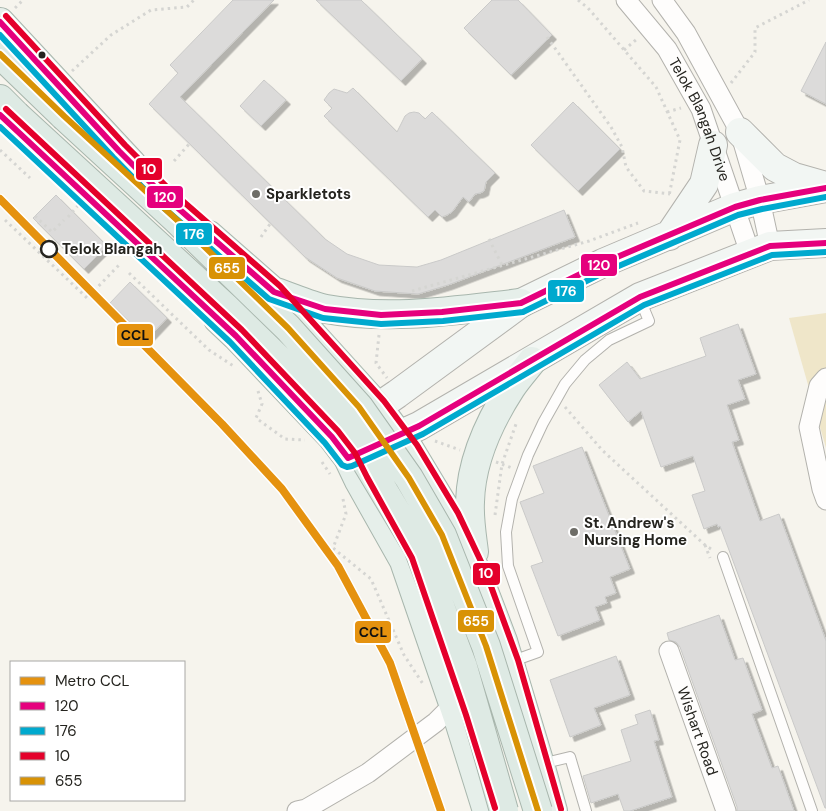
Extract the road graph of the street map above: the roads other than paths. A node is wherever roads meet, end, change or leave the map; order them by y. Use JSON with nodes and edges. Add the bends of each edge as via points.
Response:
{"nodes":[{"id":1,"x":626,"y":0,"type":"edge"},
{"id":2,"x":662,"y":0,"type":"edge"},
{"id":3,"x":0,"y":22,"type":"edge"},
{"id":4,"x":0,"y":54,"type":"edge"},
{"id":5,"x":4,"y":109,"type":"edge"},
{"id":6,"x":740,"y":132,"type":"junction"},
{"id":7,"x":713,"y":145,"type":"junction"},
{"id":8,"x":826,"y":187,"type":"edge"},
{"id":9,"x":163,"y":195,"type":"junction"},
{"id":10,"x":747,"y":204,"type":"junction"},
{"id":11,"x":669,"y":236,"type":"junction"},
{"id":12,"x":136,"y":241,"type":"junction"},
{"id":13,"x":826,"y":243,"type":"edge"},
{"id":14,"x":760,"y":250,"type":"junction"},
{"id":15,"x":274,"y":292,"type":"junction"},
{"id":16,"x":640,"y":297,"type":"junction"},
{"id":17,"x":521,"y":303,"type":"junction"},
{"id":18,"x":532,"y":361,"type":"junction"},
{"id":19,"x":826,"y":378,"type":"edge"},
{"id":20,"x":378,"y":407,"type":"junction"},
{"id":21,"x":399,"y":435,"type":"junction"},
{"id":22,"x":329,"y":455,"type":"junction"},
{"id":23,"x":826,"y":500,"type":"edge"},
{"id":24,"x":723,"y":557,"type":"road end"},
{"id":25,"x":477,"y":573,"type":"junction"},
{"id":26,"x":506,"y":651,"type":"junction"},
{"id":27,"x":669,"y":652,"type":"dead end"},
{"id":28,"x":453,"y":704,"type":"junction"},
{"id":29,"x":540,"y":764,"type":"junction"},
{"id":30,"x":297,"y":811,"type":"edge"},
{"id":31,"x":487,"y":811,"type":"edge"},
{"id":32,"x":504,"y":811,"type":"edge"},
{"id":33,"x":538,"y":811,"type":"edge"},
{"id":34,"x":553,"y":811,"type":"edge"},
{"id":35,"x":586,"y":811,"type":"edge"},
{"id":36,"x":726,"y":811,"type":"edge"},
{"id":37,"x":812,"y":811,"type":"edge"}],
"edges":[{"from":1,"to":7,"type":"street","name":"Telok Blangah Drive","via":[[667,49],[701,109]]},
{"from":2,"to":6,"type":"street","name":"Telok Blangah Drive","via":[[686,33]]},
{"from":3,"to":9,"type":"main road"},
{"from":4,"to":33,"type":"highway","bridge":true,"via":[[288,328],[360,407],[409,478],[442,535],[486,646]]},
{"from":5,"to":12,"type":"main road","via":[[86,196]]},
{"from":5,"to":32,"type":"highway","bridge":true,"via":[[166,252],[296,376],[362,455],[418,548],[463,667]]},
{"from":6,"to":8,"type":"main road","via":[[775,167]]},
{"from":6,"to":10,"type":"street","name":"Telok Blangah Drive"},
{"from":7,"to":10,"type":"street","name":"Telok Blangah Drive"},
{"from":7,"to":11,"type":"main road","via":[[704,184]]},
{"from":8,"to":10,"type":"main road"},
{"from":9,"to":12,"type":"main road","via":[[166,210],[162,225],[151,236]]},
{"from":9,"to":15,"type":"main road"},
{"from":10,"to":11,"type":"main road"},
{"from":10,"to":14,"type":"street","name":"Telok Blangah Drive"},
{"from":10,"to":14,"type":"street","name":"Telok Blangah Drive"},
{"from":11,"to":17,"type":"main road"},
{"from":12,"to":22,"type":"main road","via":[[236,336]]},
{"from":13,"to":14,"type":"main road"},
{"from":14,"to":16,"type":"main road"},
{"from":15,"to":17,"type":"main road","via":[[325,309],[380,315]]},
{"from":15,"to":20,"type":"main road"},
{"from":16,"to":18,"type":"main road"},
{"from":16,"to":26,"type":"lane","via":[[649,322],[609,340],[585,360],[565,384],[528,454],[512,499],[506,532],[508,566],[538,652]]},
{"from":17,"to":20,"type":"main road"},
{"from":18,"to":21,"type":"main road"},
{"from":18,"to":25,"type":"main road","via":[[488,428],[478,457],[470,503]]},
{"from":19,"to":23,"type":"street","via":[[819,386],[809,427]]},
{"from":20,"to":21,"type":"main road"},
{"from":20,"to":22,"type":"main road"},
{"from":21,"to":22,"type":"main road"},
{"from":21,"to":25,"type":"main road","via":[[451,518]]},
{"from":22,"to":28,"type":"main road","via":[[359,481],[404,561]]},
{"from":24,"to":37,"type":"lane"},
{"from":25,"to":26,"type":"main road"},
{"from":26,"to":28,"type":"street"},
{"from":26,"to":29,"type":"main road"},
{"from":27,"to":36,"type":"street","name":"Wishart Road"},
{"from":28,"to":30,"type":"street","via":[[436,722],[368,773]]},
{"from":28,"to":31,"type":"main road"},
{"from":29,"to":34,"type":"main road"},
{"from":29,"to":35,"type":"lane","via":[[570,757]]}]}
